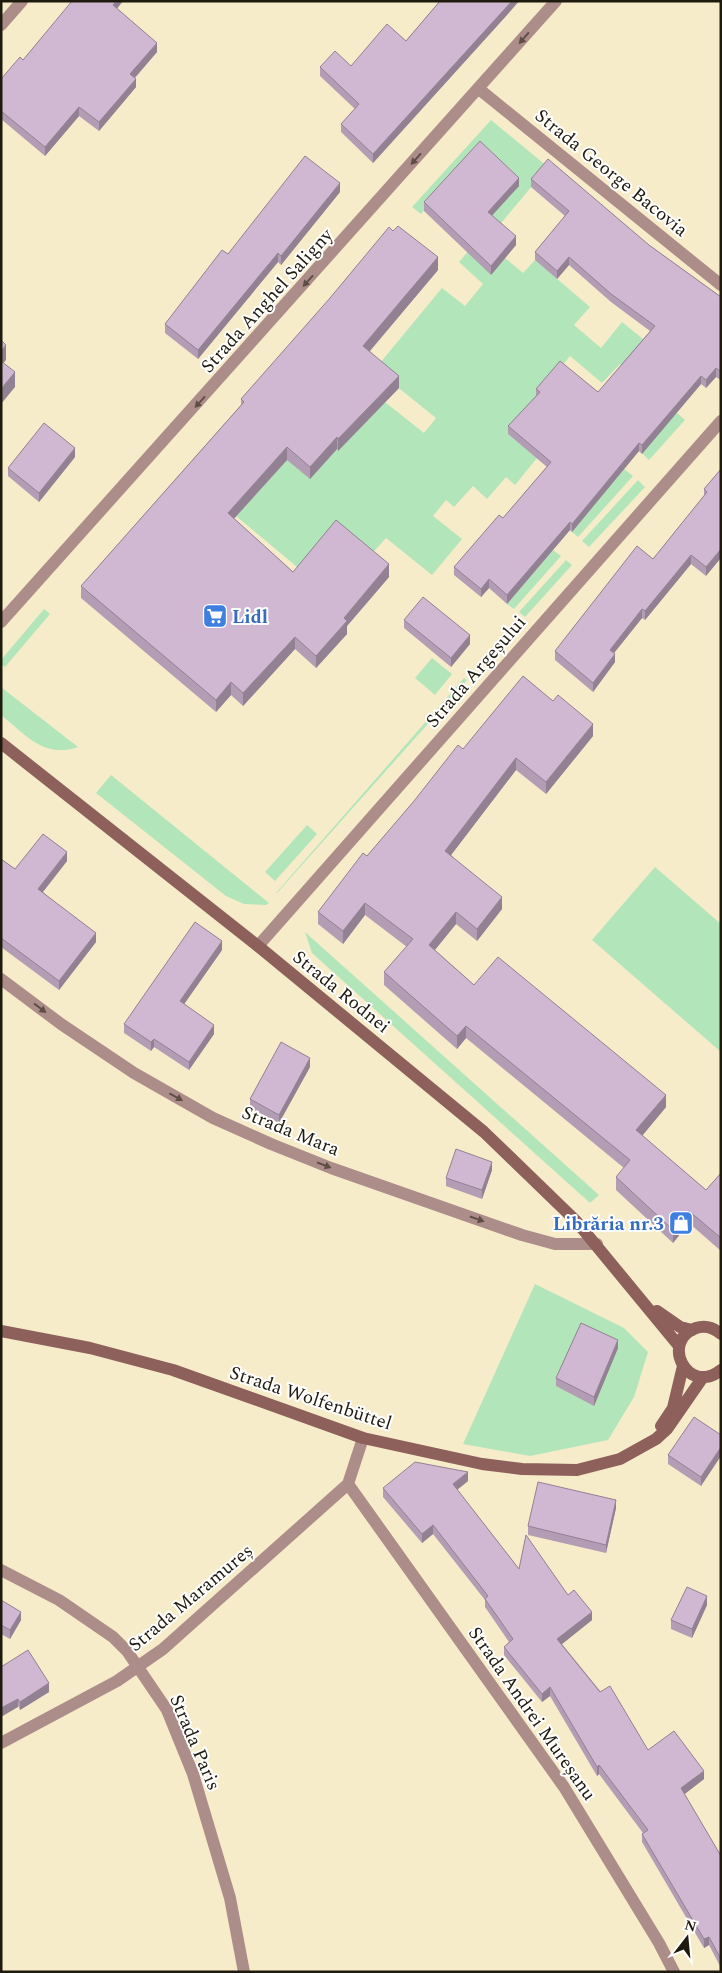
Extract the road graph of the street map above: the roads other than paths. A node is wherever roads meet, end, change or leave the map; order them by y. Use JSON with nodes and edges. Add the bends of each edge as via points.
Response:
{"nodes":[{"id":1,"x":22,"y":1,"type":"edge"},
{"id":2,"x":556,"y":1,"type":"edge"},
{"id":3,"x":1,"y":25,"type":"edge"},
{"id":4,"x":479,"y":89,"type":"junction"},
{"id":5,"x":721,"y":284,"type":"edge"},
{"id":6,"x":721,"y":421,"type":"edge"},
{"id":7,"x":1,"y":622,"type":"edge"},
{"id":8,"x":1,"y":743,"type":"edge"},
{"id":9,"x":258,"y":946,"type":"junction"},
{"id":10,"x":1,"y":979,"type":"edge"},
{"id":11,"x":597,"y":1244,"type":"junction"},
{"id":12,"x":636,"y":1293,"type":"junction"},
{"id":13,"x":692,"y":1330,"type":"junction"},
{"id":14,"x":1,"y":1331,"type":"edge"},
{"id":15,"x":721,"y":1334,"type":"edge"},
{"id":16,"x":679,"y":1346,"type":"junction"},
{"id":17,"x":683,"y":1366,"type":"junction"},
{"id":18,"x":713,"y":1376,"type":"edge"},
{"id":19,"x":363,"y":1438,"type":"junction"},
{"id":20,"x":640,"y":1448,"type":"junction"},
{"id":21,"x":348,"y":1484,"type":"junction"},
{"id":22,"x":1,"y":1570,"type":"edge"},
{"id":23,"x":137,"y":1667,"type":"junction"},
{"id":24,"x":1,"y":1743,"type":"edge"},
{"id":25,"x":244,"y":1972,"type":"edge"},
{"id":26,"x":674,"y":1972,"type":"edge"}],
"edges":[{"from":1,"to":3,"type":"street"},
{"from":2,"to":4,"type":"street","name":"Strada Anghel Saligny","one_way":true},
{"from":4,"to":5,"type":"street","name":"Strada George Bacovia"},
{"from":4,"to":7,"type":"street","name":"Strada Anghel Saligny","one_way":true},
{"from":6,"to":9,"type":"street","name":"Strada Argeșului"},
{"from":8,"to":9,"type":"main road","name":"Strada Rodnei"},
{"from":9,"to":11,"type":"main road","name":"Strada Rodnei","via":[[484,1132]]},
{"from":10,"to":11,"type":"street","name":"Strada Mara","one_way":true,"via":[[134,1073],[213,1118],[271,1144],[522,1235],[555,1244]]},
{"from":11,"to":12,"type":"main road","name":"Strada Rodnei"},
{"from":12,"to":13,"type":"main road","name":"Strada Rodnei","via":[[669,1321]]},
{"from":12,"to":16,"type":"main road","name":"Strada Rodnei"},
{"from":13,"to":15,"type":"main road","name":"Strada Rodnei","via":[[708,1327]]},
{"from":13,"to":16,"type":"main road"},
{"from":14,"to":19,"type":"main road","name":"Strada Wolfenbüttel","via":[[90,1348],[173,1370]]},
{"from":16,"to":17,"type":"main road"},
{"from":17,"to":18,"type":"main road","via":[[695,1376]]},
{"from":17,"to":20,"type":"main road","name":"Strada Wolfenbüttel","via":[[672,1408],[663,1424]]},
{"from":18,"to":20,"type":"main road","name":"Strada Wolfenbüttel","via":[[668,1429]]},
{"from":19,"to":20,"type":"main road","name":"Strada Wolfenbüttel","via":[[482,1464],[552,1470],[602,1465]]},
{"from":19,"to":21,"type":"street"},
{"from":21,"to":23,"type":"street","name":"Strada Maramureș","via":[[163,1649]]},
{"from":21,"to":26,"type":"street","name":"Strada Andrei Mureșanu","via":[[564,1787]]},
{"from":22,"to":23,"type":"street","name":"Strada Paris","via":[[58,1600],[113,1637]]},
{"from":23,"to":24,"type":"street","name":"Strada Maramureș"},
{"from":23,"to":25,"type":"street","name":"Strada Paris","via":[[167,1710],[193,1774],[230,1898]]}]}
